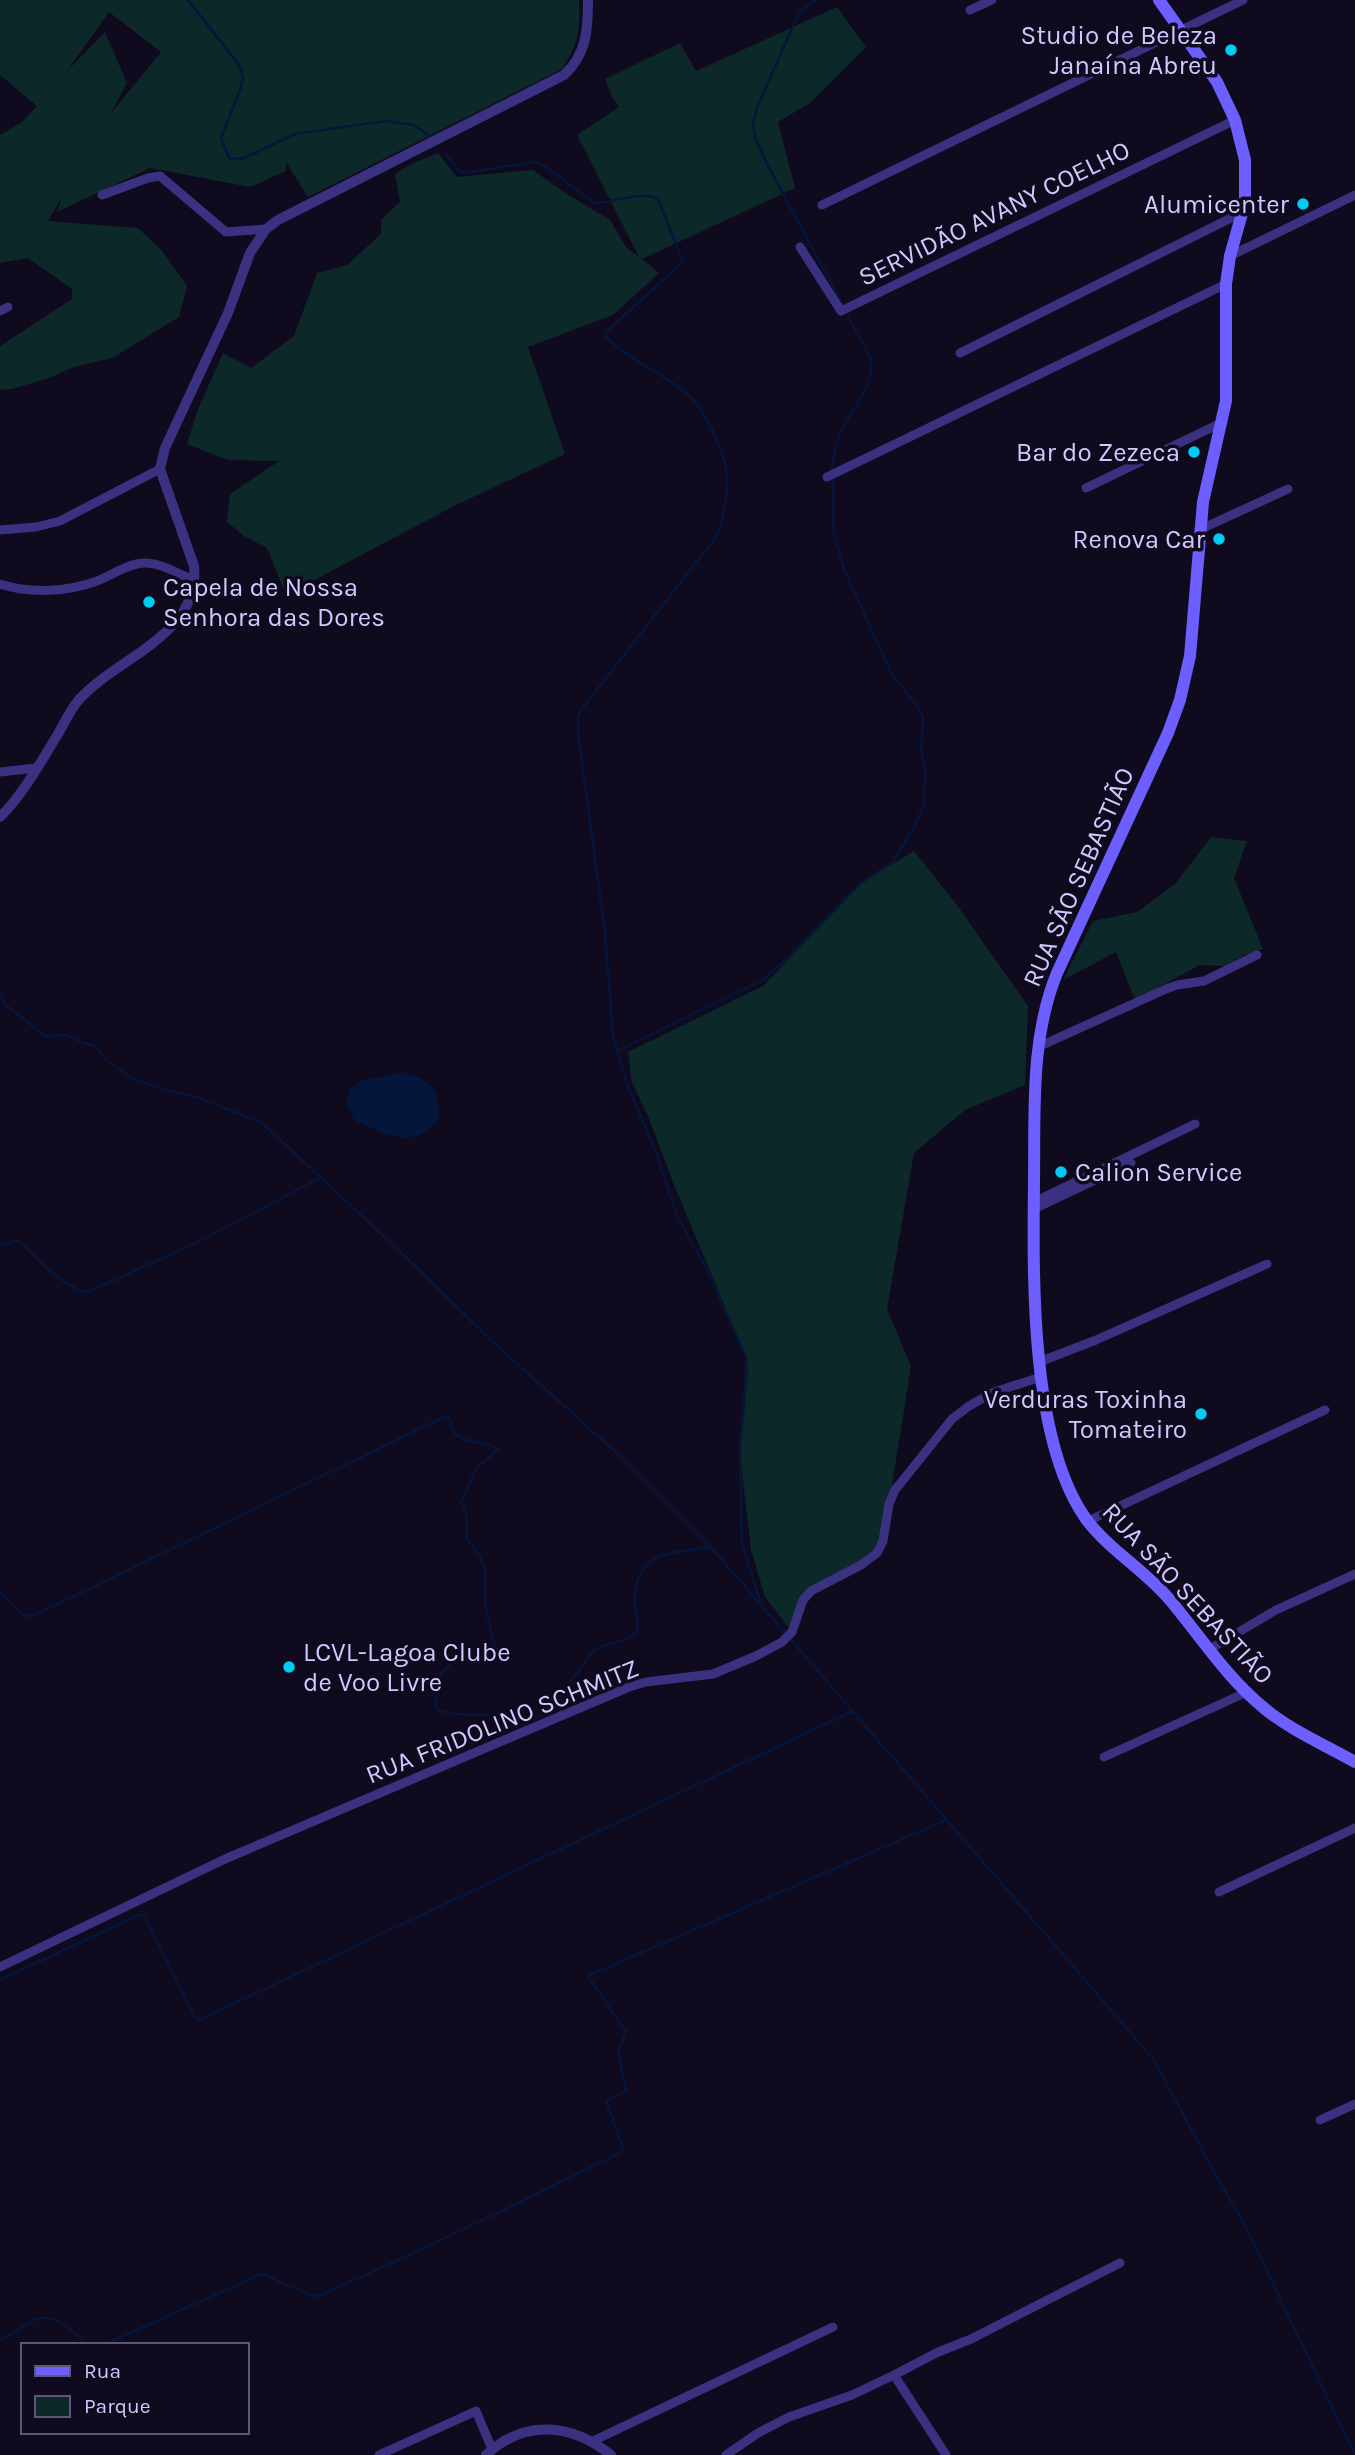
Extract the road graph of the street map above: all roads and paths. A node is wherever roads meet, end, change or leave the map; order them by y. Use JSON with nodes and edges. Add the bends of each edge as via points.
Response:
{"nodes":[{"id":1,"x":588,"y":0,"type":"edge"},
{"id":2,"x":992,"y":0,"type":"edge"},
{"id":3,"x":1159,"y":0,"type":"edge"},
{"id":4,"x":1243,"y":0,"type":"edge"},
{"id":5,"x":970,"y":10,"type":"dead end"},
{"id":6,"x":1181,"y":29,"type":"junction"},
{"id":7,"x":1235,"y":120,"type":"junction"},
{"id":8,"x":102,"y":195,"type":"dead end"},
{"id":9,"x":1355,"y":195,"type":"edge"},
{"id":10,"x":822,"y":205,"type":"dead end"},
{"id":11,"x":1243,"y":212,"type":"junction"},
{"id":12,"x":265,"y":229,"type":"junction"},
{"id":13,"x":800,"y":247,"type":"dead end"},
{"id":14,"x":1230,"y":256,"type":"junction"},
{"id":15,"x":1226,"y":284,"type":"junction"},
{"id":16,"x":960,"y":353,"type":"dead end"},
{"id":17,"x":1223,"y":422,"type":"junction"},
{"id":18,"x":160,"y":469,"type":"junction"},
{"id":19,"x":827,"y":477,"type":"dead end"},
{"id":20,"x":1086,"y":488,"type":"dead end"},
{"id":21,"x":1288,"y":489,"type":"dead end"},
{"id":22,"x":0,"y":530,"type":"edge"},
{"id":23,"x":1199,"y":530,"type":"junction"},
{"id":24,"x":195,"y":581,"type":"junction"},
{"id":25,"x":0,"y":583,"type":"edge"},
{"id":26,"x":36,"y":768,"type":"junction"},
{"id":27,"x":0,"y":772,"type":"edge"},
{"id":28,"x":0,"y":817,"type":"edge"},
{"id":29,"x":1257,"y":955,"type":"dead end"},
{"id":30,"x":1038,"y":1047,"type":"junction"},
{"id":31,"x":1195,"y":1124,"type":"dead end"},
{"id":32,"x":1130,"y":1163,"type":"dead end"},
{"id":33,"x":1034,"y":1205,"type":"junction"},
{"id":34,"x":1267,"y":1264,"type":"dead end"},
{"id":35,"x":1039,"y":1362,"type":"junction"},
{"id":36,"x":1041,"y":1377,"type":"junction"},
{"id":37,"x":1325,"y":1410,"type":"dead end"},
{"id":38,"x":1088,"y":1521,"type":"junction"},
{"id":39,"x":1355,"y":1574,"type":"edge"},
{"id":40,"x":1210,"y":1649,"type":"junction"},
{"id":41,"x":1247,"y":1692,"type":"junction"},
{"id":42,"x":1104,"y":1757,"type":"dead end"},
{"id":43,"x":1355,"y":1762,"type":"edge"},
{"id":44,"x":1355,"y":1828,"type":"edge"},
{"id":45,"x":1219,"y":1892,"type":"dead end"},
{"id":46,"x":0,"y":1966,"type":"edge"},
{"id":47,"x":1355,"y":2104,"type":"edge"},
{"id":48,"x":1320,"y":2120,"type":"dead end"},
{"id":49,"x":1120,"y":2263,"type":"dead end"},
{"id":50,"x":833,"y":2326,"type":"dead end"},
{"id":51,"x":894,"y":2375,"type":"junction"},
{"id":52,"x":593,"y":2441,"type":"junction"},
{"id":53,"x":489,"y":2452,"type":"edge"},
{"id":54,"x":379,"y":2455,"type":"edge"},
{"id":55,"x":611,"y":2455,"type":"edge"},
{"id":56,"x":726,"y":2455,"type":"edge"},
{"id":57,"x":946,"y":2455,"type":"edge"}],
"edges":[{"from":1,"to":12,"type":"street","via":[[584,46],[564,75]]},
{"from":2,"to":5,"type":"street"},
{"from":3,"to":6,"type":"main road","name":"RUA SÃO SEBASTIÃO"},
{"from":4,"to":6,"type":"street"},
{"from":6,"to":7,"type":"main road","name":"RUA SÃO SEBASTIÃO","via":[[1210,68]]},
{"from":6,"to":10,"type":"street"},
{"from":7,"to":11,"type":"main road","name":"RUA SÃO SEBASTIÃO","via":[[1247,176]]},
{"from":7,"to":13,"type":"street","name":"SERVIDÃO AVANY COELHO","via":[[841,311]]},
{"from":8,"to":12,"type":"street","via":[[160,176],[226,232]]},
{"from":9,"to":14,"type":"street"},
{"from":11,"to":14,"type":"main road","name":"RUA SÃO SEBASTIÃO"},
{"from":11,"to":16,"type":"street"},
{"from":12,"to":18,"type":"street","via":[[250,253],[228,313],[168,438]]},
{"from":14,"to":15,"type":"main road","name":"RUA SÃO SEBASTIÃO"},
{"from":15,"to":17,"type":"main road","name":"RUA SÃO SEBASTIÃO","via":[[1228,377]]},
{"from":15,"to":19,"type":"street"},
{"from":17,"to":20,"type":"street"},
{"from":17,"to":23,"type":"main road","name":"RUA SÃO SEBASTIÃO"},
{"from":18,"to":22,"type":"street","via":[[60,521]]},
{"from":18,"to":24,"type":"street","via":[[194,566]]},
{"from":21,"to":23,"type":"street"},
{"from":23,"to":30,"type":"main road","name":"RUA SÃO SEBASTIÃO","via":[[1190,656],[1181,700],[1057,973]]},
{"from":24,"to":25,"type":"street","via":[[143,563],[75,586],[39,591]]},
{"from":24,"to":26,"type":"street","via":[[172,627],[76,703]]},
{"from":26,"to":27,"type":"street"},
{"from":26,"to":28,"type":"street"},
{"from":29,"to":30,"type":"street","via":[[1205,981],[1166,989]]},
{"from":30,"to":33,"type":"main road","name":"RUA SÃO SEBASTIÃO"},
{"from":31,"to":33,"type":"street"},
{"from":32,"to":33,"type":"street"},
{"from":33,"to":35,"type":"main road","name":"RUA SÃO SEBASTIÃO"},
{"from":34,"to":35,"type":"street"},
{"from":35,"to":36,"type":"main road","name":"RUA SÃO SEBASTIÃO"},
{"from":36,"to":38,"type":"main road","name":"RUA SÃO SEBASTIÃO","via":[[1061,1467]]},
{"from":36,"to":46,"type":"street","name":"RUA FRIDOLINO SCHMITZ","via":[[994,1392],[952,1419],[895,1490],[877,1553],[811,1591],[782,1642],[713,1674],[646,1682],[616,1693],[225,1859]]},
{"from":37,"to":38,"type":"street"},
{"from":38,"to":40,"type":"main road","name":"RUA SÃO SEBASTIÃO","via":[[1156,1585]]},
{"from":39,"to":40,"type":"street","via":[[1276,1610]]},
{"from":40,"to":41,"type":"main road","name":"RUA SÃO SEBASTIÃO"},
{"from":41,"to":42,"type":"street"},
{"from":41,"to":43,"type":"main road","name":"RUA SÃO SEBASTIÃO","via":[[1278,1719]]},
{"from":44,"to":45,"type":"street"},
{"from":47,"to":48,"type":"street"},
{"from":49,"to":51,"type":"street"},
{"from":50,"to":52,"type":"street"},
{"from":51,"to":56,"type":"street","via":[[789,2417]]},
{"from":51,"to":57,"type":"street"},
{"from":52,"to":53,"type":"street","via":[[564,2431],[537,2430],[514,2435]]},
{"from":52,"to":55,"type":"street"},
{"from":53,"to":54,"type":"street","via":[[476,2411]]}]}
